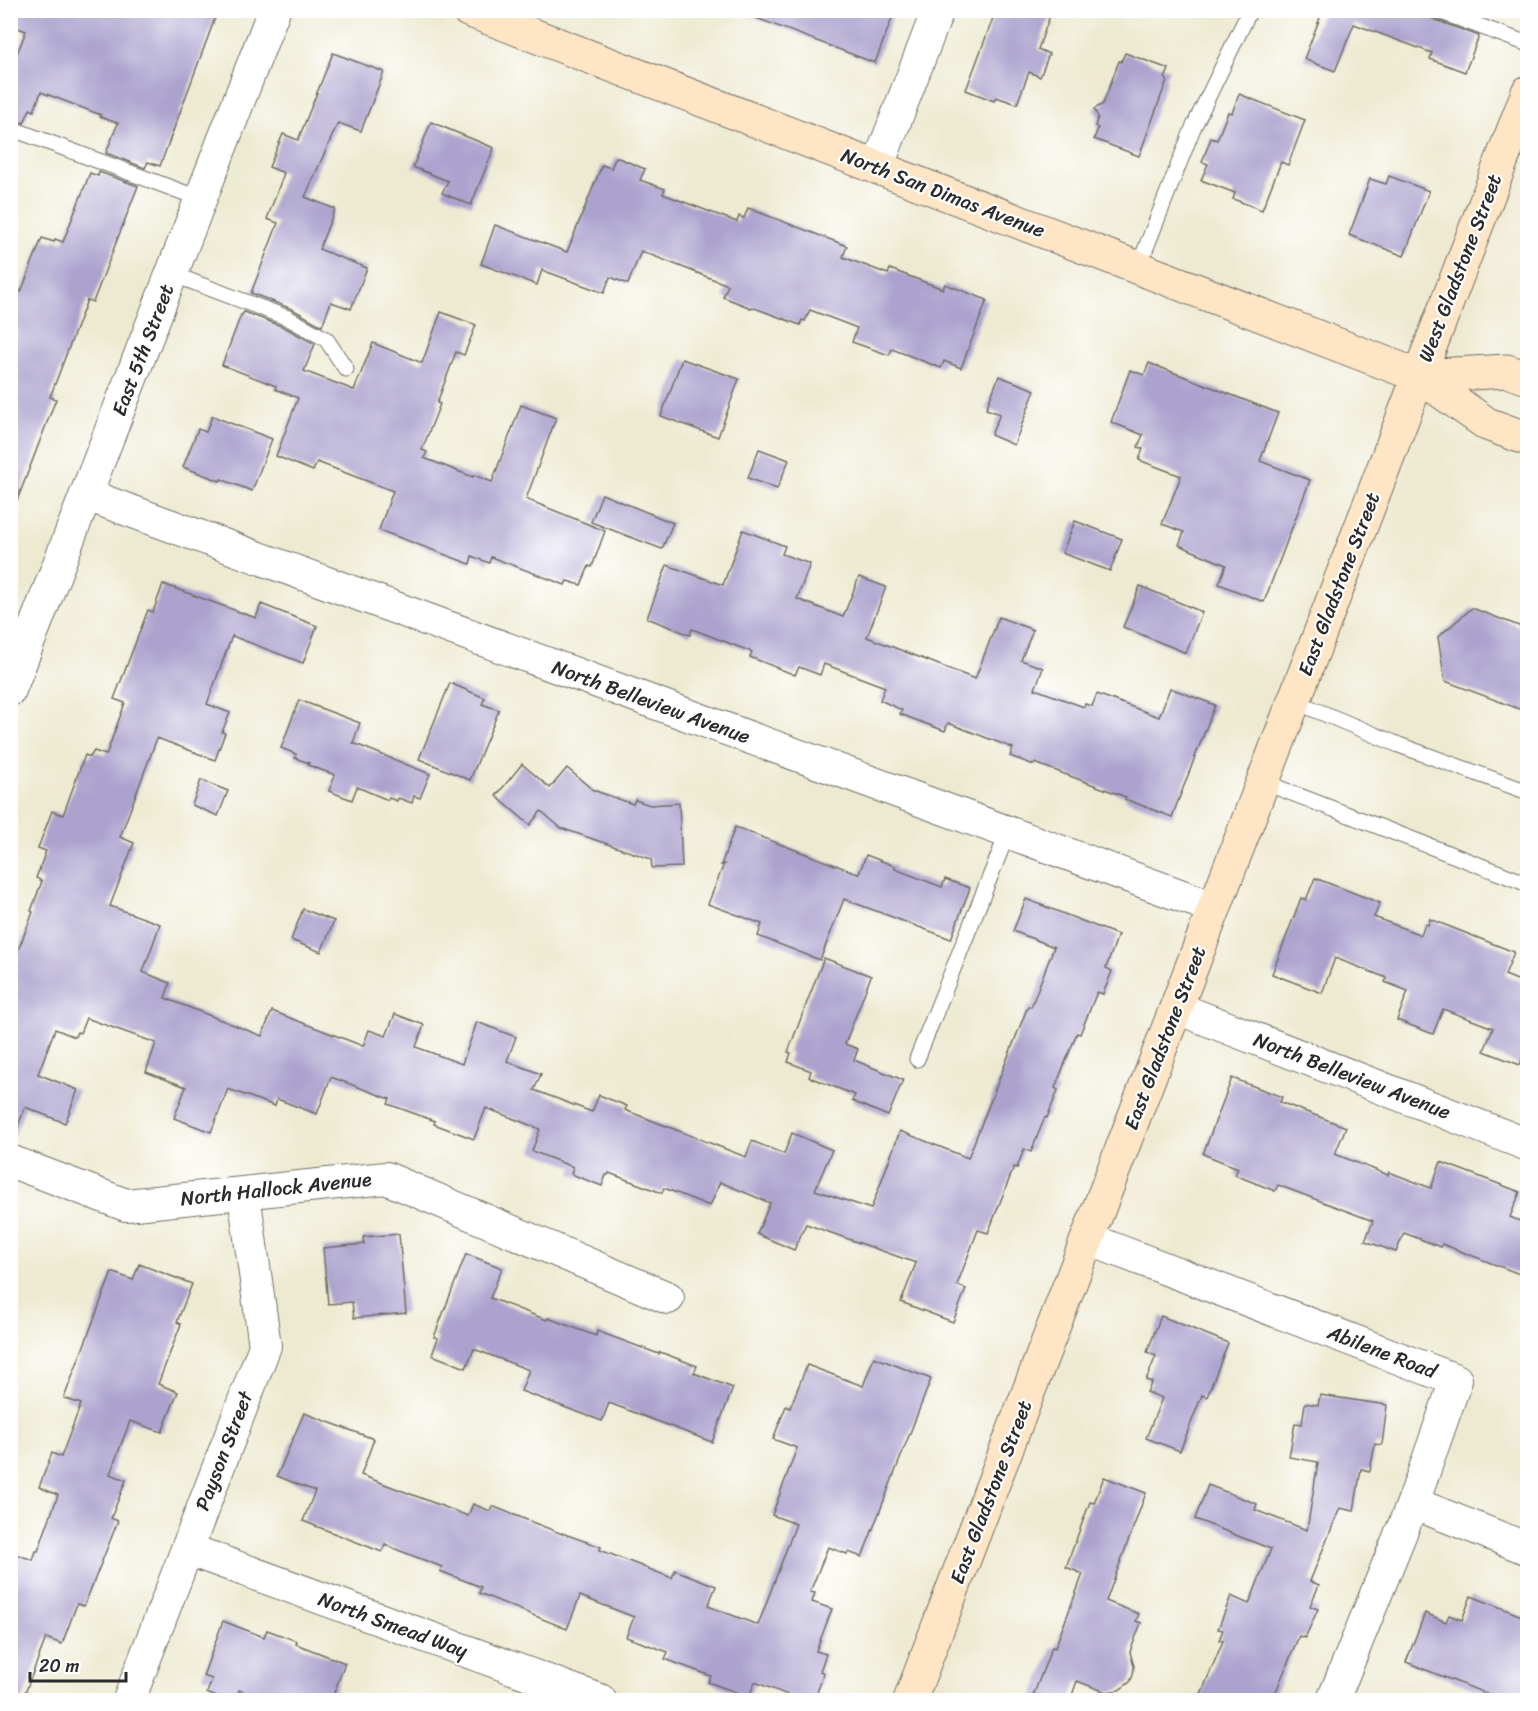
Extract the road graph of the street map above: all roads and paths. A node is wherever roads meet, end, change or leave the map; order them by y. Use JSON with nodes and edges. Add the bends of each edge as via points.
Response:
{"nodes":[{"id":1,"x":274,"y":10,"type":"edge"},
{"id":2,"x":468,"y":10,"type":"edge"},
{"id":3,"x":938,"y":10,"type":"edge"},
{"id":4,"x":1250,"y":10,"type":"edge"},
{"id":5,"x":1436,"y":10,"type":"edge"},
{"id":6,"x":1527,"y":44,"type":"edge"},
{"id":7,"x":1527,"y":93,"type":"edge"},
{"id":8,"x":10,"y":128,"type":"edge"},
{"id":9,"x":877,"y":168,"type":"junction"},
{"id":10,"x":201,"y":199,"type":"junction"},
{"id":11,"x":1138,"y":268,"type":"junction"},
{"id":12,"x":172,"y":274,"type":"junction"},
{"id":13,"x":346,"y":369,"type":"dead end"},
{"id":14,"x":1419,"y":376,"type":"junction"},
{"id":15,"x":1527,"y":378,"type":"edge"},
{"id":16,"x":1527,"y":439,"type":"edge"},
{"id":17,"x":87,"y":495,"type":"junction"},
{"id":18,"x":10,"y":690,"type":"edge"},
{"id":19,"x":1294,"y":701,"type":"junction"},
{"id":20,"x":1263,"y":782,"type":"junction"},
{"id":21,"x":1527,"y":792,"type":"edge"},
{"id":22,"x":1008,"y":832,"type":"junction"},
{"id":23,"x":1527,"y":884,"type":"edge"},
{"id":24,"x":1215,"y":908,"type":"junction"},
{"id":25,"x":1177,"y":1008,"type":"junction"},
{"id":26,"x":917,"y":1059,"type":"dead end"},
{"id":27,"x":1527,"y":1145,"type":"edge"},
{"id":28,"x":10,"y":1161,"type":"edge"},
{"id":29,"x":244,"y":1194,"type":"junction"},
{"id":30,"x":1088,"y":1239,"type":"junction"},
{"id":31,"x":668,"y":1298,"type":"dead end"},
{"id":32,"x":1413,"y":1503,"type":"junction"},
{"id":33,"x":187,"y":1548,"type":"junction"},
{"id":34,"x":1527,"y":1549,"type":"edge"},
{"id":35,"x":129,"y":1701,"type":"edge"},
{"id":36,"x":600,"y":1701,"type":"edge"},
{"id":37,"x":910,"y":1701,"type":"edge"},
{"id":38,"x":1333,"y":1701,"type":"edge"}],
"edges":[{"from":1,"to":10,"type":"street","name":"East 5th Street"},
{"from":2,"to":9,"type":"main road","name":"North San Dimas Avenue"},
{"from":3,"to":9,"type":"street"},
{"from":4,"to":11,"type":"lane","via":[[1193,128]]},
{"from":5,"to":6,"type":"lane"},
{"from":7,"to":14,"type":"main road","name":"West Gladstone Street"},
{"from":8,"to":10,"type":"lane"},
{"from":9,"to":11,"type":"main road","name":"North San Dimas Avenue"},
{"from":10,"to":12,"type":"street","name":"East 5th Street"},
{"from":11,"to":14,"type":"main road","name":"North San Dimas Avenue"},
{"from":12,"to":13,"type":"lane","via":[[307,328],[326,339]]},
{"from":12,"to":17,"type":"street","name":"East 5th Street"},
{"from":14,"to":15,"type":"main road","name":"North San Dimas Avenue","via":[[1507,371]]},
{"from":14,"to":16,"type":"main road","name":"North San Dimas Avenue","via":[[1487,423]]},
{"from":14,"to":19,"type":"main road","name":"East Gladstone Street"},
{"from":17,"to":18,"type":"street","name":"East 5th Street"},
{"from":17,"to":22,"type":"street","name":"North Belleview Avenue"},
{"from":19,"to":20,"type":"main road","name":"East Gladstone Street"},
{"from":19,"to":21,"type":"lane"},
{"from":20,"to":23,"type":"lane"},
{"from":20,"to":24,"type":"main road","name":"East Gladstone Street"},
{"from":22,"to":24,"type":"street","name":"North Belleview Avenue"},
{"from":22,"to":26,"type":"lane"},
{"from":24,"to":25,"type":"main road","name":"East Gladstone Street"},
{"from":25,"to":27,"type":"street","name":"North Belleview Avenue"},
{"from":25,"to":30,"type":"main road","name":"East Gladstone Street"},
{"from":28,"to":29,"type":"street","name":"North Hallock Avenue","via":[[126,1205]]},
{"from":29,"to":31,"type":"street","name":"North Hallock Avenue","via":[[386,1178]]},
{"from":29,"to":33,"type":"street","name":"Payson Street","via":[[265,1346]]},
{"from":30,"to":32,"type":"street","name":"Abilene Road","via":[[1456,1380]]},
{"from":30,"to":37,"type":"main road","name":"East Gladstone Street"},
{"from":32,"to":34,"type":"street"},
{"from":32,"to":38,"type":"street","name":"Abilene Road"},
{"from":33,"to":35,"type":"street","name":"Payson Street"},
{"from":33,"to":36,"type":"street","name":"North Smead Way"}]}
